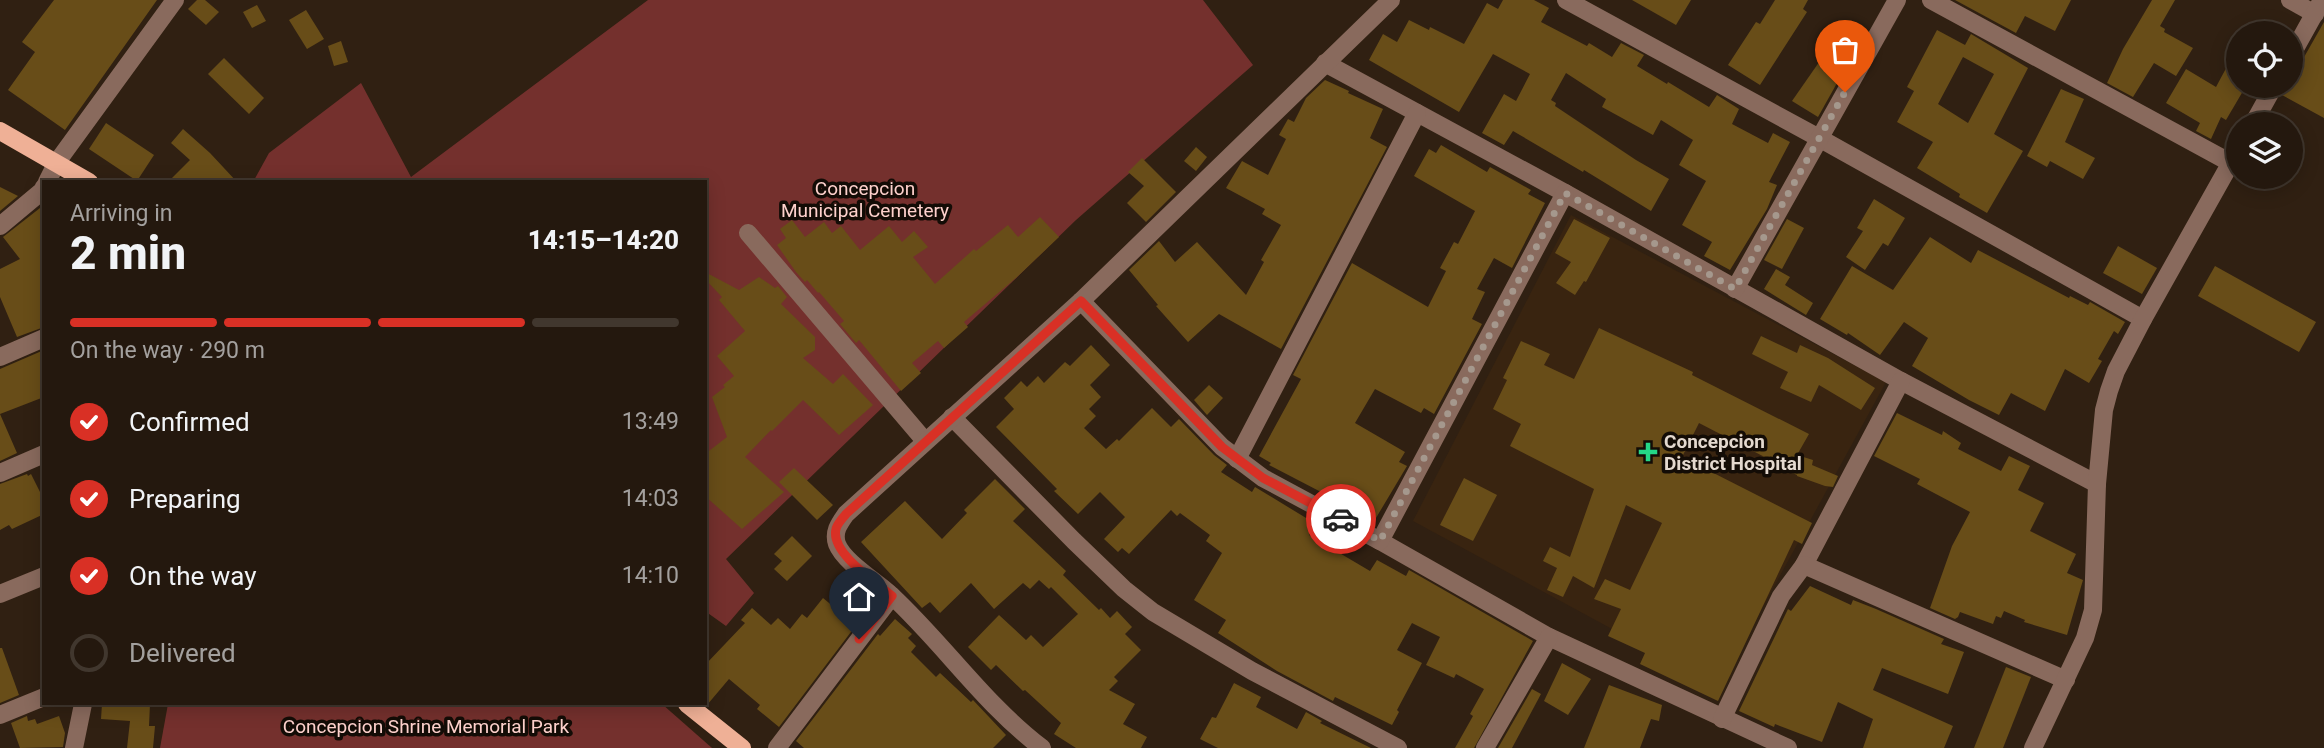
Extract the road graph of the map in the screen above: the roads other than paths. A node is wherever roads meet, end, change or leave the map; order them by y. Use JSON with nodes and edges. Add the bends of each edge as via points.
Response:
{"nodes":[{"id":1,"x":175,"y":0,"type":"edge"},
{"id":2,"x":1391,"y":0,"type":"edge"},
{"id":3,"x":1566,"y":0,"type":"edge"},
{"id":4,"x":1897,"y":0,"type":"edge"},
{"id":5,"x":1931,"y":0,"type":"edge"},
{"id":6,"x":2290,"y":0,"type":"edge"},
{"id":7,"x":2318,"y":7,"type":"edge"},
{"id":8,"x":2303,"y":34,"type":"edge"},
{"id":9,"x":1325,"y":63,"type":"junction"},
{"id":10,"x":1417,"y":113,"type":"junction"},
{"id":11,"x":0,"y":131,"type":"edge"},
{"id":12,"x":1819,"y":138,"type":"junction"},
{"id":13,"x":2226,"y":152,"type":"edge"},
{"id":14,"x":57,"y":162,"type":"junction"},
{"id":15,"x":2226,"y":173,"type":"edge"},
{"id":16,"x":48,"y":180,"type":"edge"},
{"id":17,"x":86,"y":180,"type":"edge"},
{"id":18,"x":42,"y":191,"type":"edge"},
{"id":19,"x":1565,"y":193,"type":"junction"},
{"id":20,"x":0,"y":226,"type":"edge"},
{"id":21,"x":748,"y":233,"type":"dead end"},
{"id":22,"x":1735,"y":289,"type":"junction"},
{"id":23,"x":1081,"y":301,"type":"junction"},
{"id":24,"x":2143,"y":318,"type":"junction"},
{"id":25,"x":42,"y":339,"type":"edge"},
{"id":26,"x":0,"y":357,"type":"edge"},
{"id":27,"x":1901,"y":381,"type":"junction"},
{"id":28,"x":952,"y":417,"type":"junction"},
{"id":29,"x":925,"y":440,"type":"junction"},
{"id":30,"x":42,"y":455,"type":"edge"},
{"id":31,"x":1237,"y":459,"type":"junction"},
{"id":32,"x":0,"y":473,"type":"edge"},
{"id":33,"x":2097,"y":484,"type":"junction"},
{"id":34,"x":1380,"y":541,"type":"junction"},
{"id":35,"x":1804,"y":565,"type":"junction"},
{"id":36,"x":42,"y":577,"type":"edge"},
{"id":37,"x":0,"y":594,"type":"edge"},
{"id":38,"x":892,"y":596,"type":"junction"},
{"id":39,"x":1549,"y":637,"type":"junction"},
{"id":40,"x":2066,"y":680,"type":"junction"},
{"id":41,"x":42,"y":697,"type":"edge"},
{"id":42,"x":83,"y":705,"type":"edge"},
{"id":43,"x":688,"y":705,"type":"edge"},
{"id":44,"x":0,"y":715,"type":"edge"},
{"id":45,"x":1722,"y":719,"type":"junction"},
{"id":46,"x":74,"y":748,"type":"edge"},
{"id":47,"x":741,"y":748,"type":"edge"},
{"id":48,"x":777,"y":748,"type":"edge"},
{"id":49,"x":1042,"y":748,"type":"edge"},
{"id":50,"x":1398,"y":748,"type":"edge"},
{"id":51,"x":1485,"y":748,"type":"edge"},
{"id":52,"x":1788,"y":748,"type":"edge"},
{"id":53,"x":2033,"y":748,"type":"edge"}],
"edges":[{"from":1,"to":14,"type":"street"},
{"from":2,"to":9,"type":"street"},
{"from":3,"to":12,"type":"street"},
{"from":4,"to":12,"type":"street"},
{"from":5,"to":13,"type":"street"},
{"from":6,"to":7,"type":"street"},
{"from":7,"to":8,"type":"street"},
{"from":9,"to":10,"type":"street"},
{"from":9,"to":23,"type":"street"},
{"from":10,"to":19,"type":"street"},
{"from":10,"to":31,"type":"street"},
{"from":11,"to":14,"type":"main road"},
{"from":12,"to":22,"type":"street"},
{"from":12,"to":24,"type":"street"},
{"from":14,"to":16,"type":"street"},
{"from":14,"to":17,"type":"main road"},
{"from":15,"to":24,"type":"street"},
{"from":18,"to":20,"type":"street"},
{"from":19,"to":22,"type":"street"},
{"from":19,"to":34,"type":"street"},
{"from":21,"to":29,"type":"street"},
{"from":22,"to":27,"type":"street"},
{"from":23,"to":28,"type":"street"},
{"from":23,"to":31,"type":"street"},
{"from":24,"to":33,"type":"street","via":[[2109,391]]},
{"from":25,"to":26,"type":"street"},
{"from":27,"to":33,"type":"street"},
{"from":27,"to":35,"type":"street"},
{"from":28,"to":29,"type":"street"},
{"from":28,"to":50,"type":"street","via":[[1074,541],[1153,612],[1252,671]]},
{"from":29,"to":38,"type":"street","via":[[836,528],[844,555]]},
{"from":30,"to":32,"type":"street"},
{"from":31,"to":34,"type":"street","via":[[1263,478]]},
{"from":33,"to":40,"type":"street","via":[[2093,610]]},
{"from":34,"to":39,"type":"street"},
{"from":35,"to":40,"type":"street"},
{"from":35,"to":45,"type":"street","via":[[1781,596]]},
{"from":36,"to":37,"type":"street"},
{"from":38,"to":48,"type":"street"},
{"from":38,"to":49,"type":"street","via":[[993,706]]},
{"from":39,"to":45,"type":"street"},
{"from":39,"to":51,"type":"street"},
{"from":40,"to":53,"type":"street"},
{"from":41,"to":44,"type":"street"},
{"from":42,"to":46,"type":"street"},
{"from":43,"to":47,"type":"main road"},
{"from":45,"to":52,"type":"street"}]}
